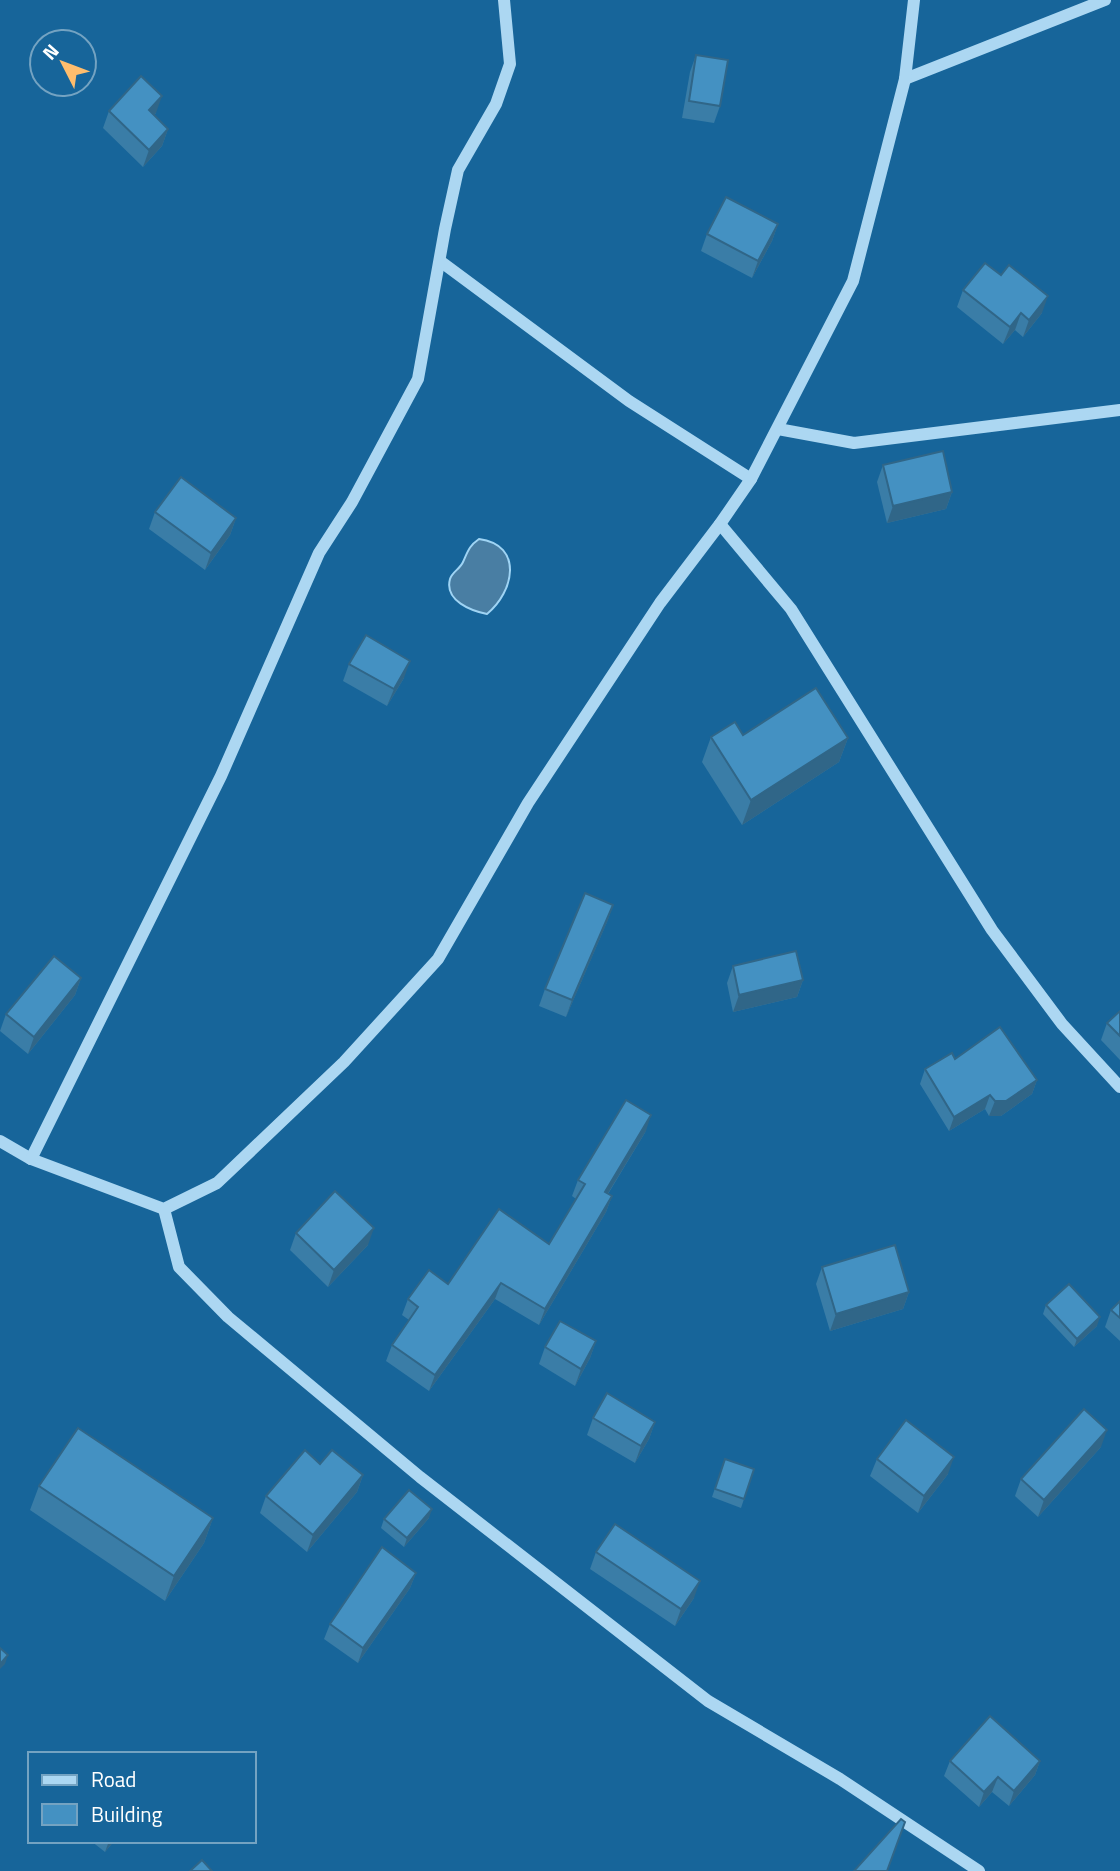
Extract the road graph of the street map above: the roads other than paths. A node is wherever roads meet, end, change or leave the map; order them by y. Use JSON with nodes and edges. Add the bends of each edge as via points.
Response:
{"nodes":[{"id":1,"x":504,"y":0,"type":"edge"},
{"id":2,"x":914,"y":0,"type":"edge"},
{"id":3,"x":1105,"y":0,"type":"edge"},
{"id":4,"x":905,"y":79,"type":"junction"},
{"id":5,"x":440,"y":261,"type":"junction"},
{"id":6,"x":1120,"y":410,"type":"edge"},
{"id":7,"x":778,"y":429,"type":"junction"},
{"id":8,"x":751,"y":479,"type":"junction"},
{"id":9,"x":720,"y":524,"type":"junction"},
{"id":10,"x":1120,"y":1087,"type":"edge"},
{"id":11,"x":0,"y":1140,"type":"edge"},
{"id":12,"x":31,"y":1159,"type":"junction"},
{"id":13,"x":164,"y":1209,"type":"junction"},
{"id":14,"x":979,"y":1871,"type":"edge"}],
"edges":[{"from":1,"to":5,"type":"street","via":[[510,64],[496,104],[458,170]]},
{"from":2,"to":4,"type":"street"},
{"from":3,"to":4,"type":"street"},
{"from":4,"to":7,"type":"street","via":[[853,281]]},
{"from":5,"to":8,"type":"street","via":[[629,401]]},
{"from":5,"to":12,"type":"street","via":[[418,379],[319,553],[222,776]]},
{"from":6,"to":7,"type":"street","via":[[854,443]]},
{"from":7,"to":8,"type":"street"},
{"from":8,"to":9,"type":"street"},
{"from":9,"to":10,"type":"street","via":[[791,609],[992,930],[1062,1024]]},
{"from":9,"to":13,"type":"street","via":[[660,603],[528,803],[438,959],[344,1062],[217,1183]]},
{"from":11,"to":12,"type":"street"},
{"from":12,"to":13,"type":"street"},
{"from":13,"to":14,"type":"street","via":[[179,1267],[228,1317],[420,1477],[708,1701],[840,1779]]}]}
